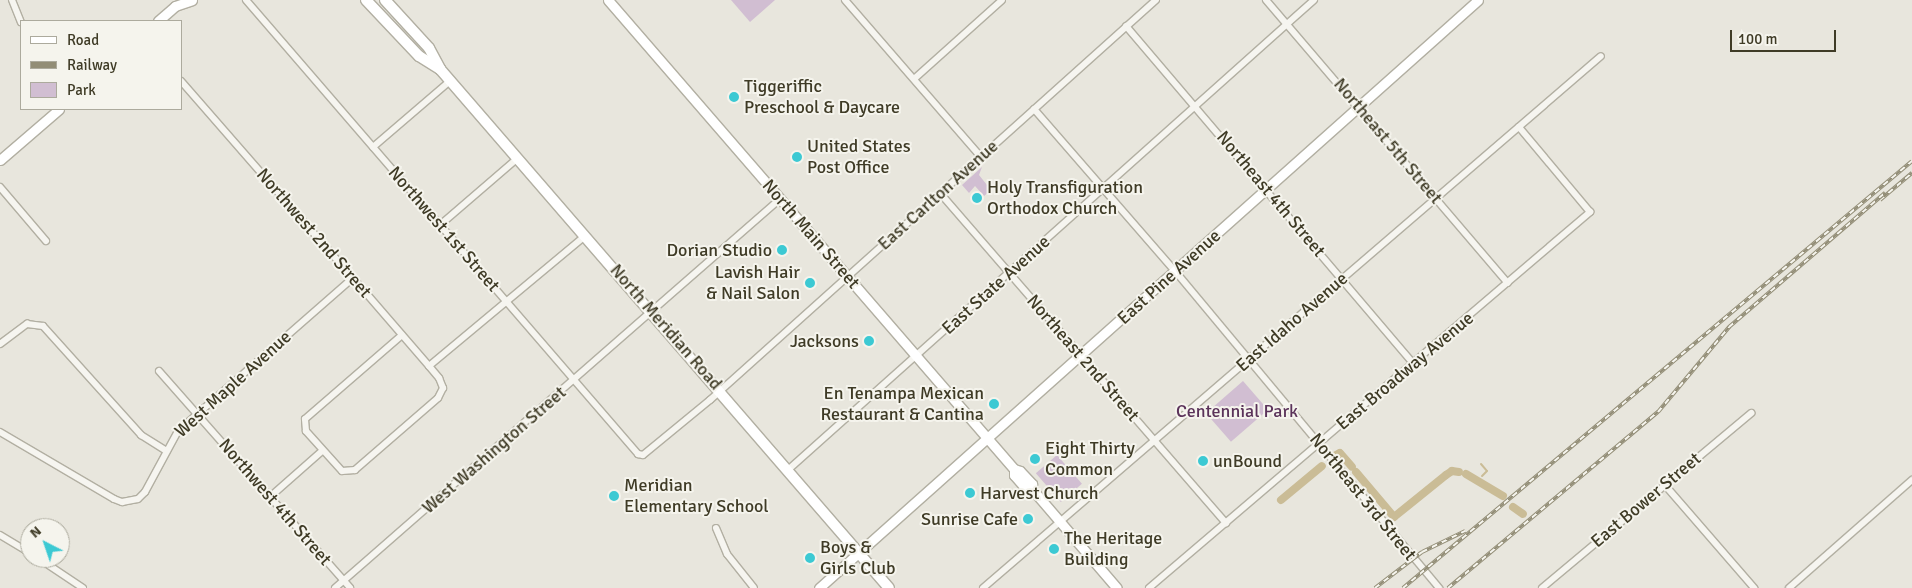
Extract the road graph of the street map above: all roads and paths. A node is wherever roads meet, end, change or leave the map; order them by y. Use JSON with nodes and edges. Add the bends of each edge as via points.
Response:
{"nodes":[{"id":1,"x":12,"y":0,"type":"edge"},
{"id":2,"x":192,"y":0,"type":"edge"},
{"id":3,"x":246,"y":0,"type":"edge"},
{"id":4,"x":366,"y":0,"type":"edge"},
{"id":5,"x":385,"y":0,"type":"edge"},
{"id":6,"x":608,"y":0,"type":"edge"},
{"id":7,"x":846,"y":0,"type":"edge"},
{"id":8,"x":1002,"y":0,"type":"edge"},
{"id":9,"x":1156,"y":0,"type":"edge"},
{"id":10,"x":1266,"y":0,"type":"edge"},
{"id":11,"x":1314,"y":0,"type":"edge"},
{"id":12,"x":1478,"y":0,"type":"edge"},
{"id":13,"x":176,"y":3,"type":"edge"},
{"id":14,"x":20,"y":20,"type":"edge"},
{"id":15,"x":159,"y":20,"type":"edge"},
{"id":16,"x":1288,"y":24,"type":"junction"},
{"id":17,"x":1126,"y":26,"type":"junction"},
{"id":18,"x":1601,"y":56,"type":"dead end"},
{"id":19,"x":440,"y":69,"type":"junction"},
{"id":20,"x":914,"y":79,"type":"junction"},
{"id":21,"x":450,"y":80,"type":"junction"},
{"id":22,"x":182,"y":82,"type":"edge"},
{"id":23,"x":1195,"y":106,"type":"junction"},
{"id":24,"x":1359,"y":106,"type":"junction"},
{"id":25,"x":1034,"y":109,"type":"junction"},
{"id":26,"x":58,"y":110,"type":"edge"},
{"id":27,"x":1519,"y":127,"type":"junction"},
{"id":28,"x":373,"y":147,"type":"junction"},
{"id":29,"x":982,"y":157,"type":"junction"},
{"id":30,"x":518,"y":158,"type":"junction"},
{"id":31,"x":0,"y":160,"type":"edge"},
{"id":32,"x":0,"y":187,"type":"edge"},
{"id":33,"x":1104,"y":188,"type":"junction"},
{"id":34,"x":1267,"y":189,"type":"junction"},
{"id":35,"x":940,"y":193,"type":"junction"},
{"id":36,"x":780,"y":198,"type":"junction"},
{"id":37,"x":1436,"y":198,"type":"junction"},
{"id":38,"x":440,"y":225,"type":"junction"},
{"id":39,"x":586,"y":235,"type":"junction"},
{"id":40,"x":46,"y":241,"type":"dead end"},
{"id":41,"x":1175,"y":271,"type":"junction"},
{"id":42,"x":1009,"y":273,"type":"junction"},
{"id":43,"x":847,"y":276,"type":"junction"},
{"id":44,"x":353,"y":278,"type":"junction"},
{"id":45,"x":1342,"y":279,"type":"junction"},
{"id":46,"x":1508,"y":283,"type":"junction"},
{"id":47,"x":508,"y":303,"type":"junction"},
{"id":48,"x":653,"y":312,"type":"junction"},
{"id":49,"x":402,"y":335,"type":"junction"},
{"id":50,"x":0,"y":344,"type":"edge"},
{"id":51,"x":1081,"y":355,"type":"junction"},
{"id":52,"x":916,"y":356,"type":"junction"},
{"id":53,"x":1249,"y":359,"type":"junction"},
{"id":54,"x":1414,"y":364,"type":"junction"},
{"id":55,"x":429,"y":366,"type":"junction"},
{"id":56,"x":159,"y":371,"type":"dead end"},
{"id":57,"x":574,"y":380,"type":"junction"},
{"id":58,"x":720,"y":390,"type":"junction"},
{"id":59,"x":1751,"y":413,"type":"dead end"},
{"id":60,"x":197,"y":414,"type":"junction"},
{"id":61,"x":0,"y":432,"type":"edge"},
{"id":62,"x":988,"y":439,"type":"junction"},
{"id":63,"x":1154,"y":440,"type":"junction"},
{"id":64,"x":1320,"y":443,"type":"junction"},
{"id":65,"x":165,"y":450,"type":"junction"},
{"id":66,"x":322,"y":451,"type":"junction"},
{"id":67,"x":643,"y":455,"type":"joint"},
{"id":68,"x":789,"y":469,"type":"junction"},
{"id":69,"x":1912,"y":480,"type":"edge"},
{"id":70,"x":1664,"y":484,"type":"junction"},
{"id":71,"x":270,"y":496,"type":"junction"},
{"id":72,"x":1060,"y":522,"type":"junction"},
{"id":73,"x":1226,"y":523,"type":"junction"},
{"id":74,"x":716,"y":528,"type":"dead end"},
{"id":75,"x":0,"y":535,"type":"edge"},
{"id":76,"x":20,"y":547,"type":"edge"},
{"id":77,"x":860,"y":553,"type":"junction"},
{"id":78,"x":53,"y":568,"type":"edge"},
{"id":79,"x":344,"y":580,"type":"junction"},
{"id":80,"x":83,"y":588,"type":"edge"},
{"id":81,"x":335,"y":588,"type":"edge"},
{"id":82,"x":350,"y":588,"type":"edge"},
{"id":83,"x":754,"y":588,"type":"edge"},
{"id":84,"x":819,"y":588,"type":"edge"},
{"id":85,"x":889,"y":588,"type":"edge"},
{"id":86,"x":983,"y":588,"type":"edge"},
{"id":87,"x":1117,"y":588,"type":"edge"},
{"id":88,"x":1150,"y":588,"type":"edge"},
{"id":89,"x":1439,"y":588,"type":"edge"},
{"id":90,"x":1542,"y":588,"type":"edge"},
{"id":91,"x":1754,"y":588,"type":"edge"},
{"id":92,"x":1789,"y":588,"type":"edge"}],
"edges":[{"from":1,"to":14,"type":"street"},
{"from":2,"to":13,"type":"street"},
{"from":3,"to":28,"type":"street","name":"Northwest 1st Street"},
{"from":4,"to":19,"type":"main road","name":"North Meridian Road","via":[[419,56]]},
{"from":5,"to":19,"type":"main road","name":"North Meridian Road","via":[[429,48]]},
{"from":6,"to":36,"type":"street","name":"North Main Street"},
{"from":7,"to":20,"type":"street"},
{"from":8,"to":20,"type":"street"},
{"from":9,"to":17,"type":"street","name":"East Carlton Avenue"},
{"from":10,"to":16,"type":"street","name":"Northeast 5th Street"},
{"from":11,"to":16,"type":"street","name":"East State Avenue"},
{"from":12,"to":24,"type":"street","name":"East Pine Avenue"},
{"from":13,"to":15,"type":"street"},
{"from":16,"to":23,"type":"street","name":"East State Avenue"},
{"from":16,"to":24,"type":"street","name":"Northeast 5th Street"},
{"from":17,"to":23,"type":"street","name":"Northeast 4th Street"},
{"from":17,"to":25,"type":"street","name":"East Carlton Avenue"},
{"from":18,"to":27,"type":"street","name":"East Idaho Avenue"},
{"from":19,"to":21,"type":"main road","name":"North Meridian Road"},
{"from":20,"to":29,"type":"street"},
{"from":21,"to":28,"type":"street"},
{"from":21,"to":30,"type":"main road","name":"North Meridian Road"},
{"from":22,"to":44,"type":"street","name":"Northwest 2nd Street"},
{"from":23,"to":33,"type":"street","name":"East State Avenue"},
{"from":23,"to":34,"type":"street","name":"Northeast 4th Street"},
{"from":24,"to":34,"type":"street","name":"East Pine Avenue"},
{"from":24,"to":37,"type":"street","name":"Northeast 5th Street"},
{"from":25,"to":29,"type":"street","name":"East Carlton Avenue"},
{"from":25,"to":33,"type":"street","name":"Northeast 3rd Street"},
{"from":26,"to":31,"type":"street"},
{"from":27,"to":37,"type":"street","name":"East Idaho Avenue"},
{"from":27,"to":46,"type":"street","name":"East Broadway Avenue","via":[[1590,212]]},
{"from":28,"to":38,"type":"street","name":"Northwest 1st Street"},
{"from":29,"to":35,"type":"street","name":"East Carlton Avenue"},
{"from":30,"to":38,"type":"street"},
{"from":30,"to":39,"type":"main road","name":"North Meridian Road"},
{"from":32,"to":40,"type":"street"},
{"from":33,"to":41,"type":"street","name":"Northeast 3rd Street"},
{"from":33,"to":42,"type":"street","name":"East State Avenue"},
{"from":34,"to":41,"type":"street","name":"East Pine Avenue"},
{"from":34,"to":45,"type":"street","name":"Northeast 4th Street"},
{"from":35,"to":42,"type":"street","name":"Northeast 2nd Street"},
{"from":35,"to":43,"type":"street","name":"East Carlton Avenue"},
{"from":36,"to":43,"type":"street","name":"North Main Street"},
{"from":36,"to":48,"type":"street","name":"West Washington Street"},
{"from":37,"to":45,"type":"street","name":"East Idaho Avenue"},
{"from":37,"to":46,"type":"street","name":"Northeast 5th Street"},
{"from":38,"to":47,"type":"street","name":"Northwest 1st Street"},
{"from":39,"to":47,"type":"street"},
{"from":39,"to":48,"type":"main road","name":"North Meridian Road"},
{"from":41,"to":51,"type":"street","name":"East Pine Avenue"},
{"from":41,"to":53,"type":"street","name":"Northeast 3rd Street"},
{"from":42,"to":51,"type":"street","name":"Northeast 2nd Street"},
{"from":42,"to":52,"type":"street","name":"East State Avenue"},
{"from":43,"to":52,"type":"street","name":"North Main Street"},
{"from":43,"to":58,"type":"street","name":"East Carlton Avenue"},
{"from":44,"to":49,"type":"street","name":"Northwest 2nd Street"},
{"from":44,"to":60,"type":"street","name":"West Maple Avenue"},
{"from":45,"to":53,"type":"street","name":"East Idaho Avenue"},
{"from":45,"to":54,"type":"street","name":"Northeast 4th Street"},
{"from":46,"to":54,"type":"street","name":"East Broadway Avenue"},
{"from":47,"to":55,"type":"street","via":[[499,305]]},
{"from":47,"to":57,"type":"street","name":"Northwest 1st Street"},
{"from":48,"to":57,"type":"street","name":"West Washington Street"},
{"from":48,"to":58,"type":"main road","name":"North Meridian Road"},
{"from":49,"to":55,"type":"street","name":"Northwest 2nd Street"},
{"from":49,"to":66,"type":"street","via":[[305,419],[306,432]]},
{"from":50,"to":65,"type":"street","via":[[19,328],[36,323],[49,330],[140,435]]},
{"from":51,"to":62,"type":"street","name":"East Pine Avenue"},
{"from":51,"to":63,"type":"street","name":"Northeast 2nd Street"},
{"from":52,"to":62,"type":"street","name":"North Main Street"},
{"from":52,"to":68,"type":"street","name":"East State Avenue"},
{"from":53,"to":63,"type":"street","name":"East Idaho Avenue"},
{"from":53,"to":64,"type":"street","name":"Northeast 3rd Street"},
{"from":54,"to":64,"type":"street","name":"East Broadway Avenue"},
{"from":55,"to":66,"type":"street","name":"Northwest 2nd Street","via":[[443,388],[438,398],[355,470],[346,472],[338,469]]},
{"from":56,"to":60,"type":"street","name":"Northwest 4th Street"},
{"from":57,"to":67,"type":"street","name":"Northwest 1st Street"},
{"from":57,"to":79,"type":"street","name":"West Washington Street"},
{"from":58,"to":67,"type":"street","name":"East Carlton Avenue"},
{"from":58,"to":68,"type":"main road","name":"North Meridian Road"},
{"from":59,"to":70,"type":"street","name":"East Bower Street"},
{"from":60,"to":65,"type":"street","name":"West Maple Avenue","via":[[178,431]]},
{"from":60,"to":71,"type":"street","name":"Northwest 4th Street"},
{"from":61,"to":65,"type":"street","name":"West Maple Avenue","via":[[114,500],[130,502],[145,492]]},
{"from":62,"to":72,"type":"street","name":"North Main Street","via":[[1014,469],[1014,475],[1026,488],[1032,489]]},
{"from":62,"to":77,"type":"street","name":"East Pine Avenue"},
{"from":63,"to":72,"type":"street","name":"East Idaho Avenue"},
{"from":63,"to":73,"type":"street","name":"Northeast 2nd Street"},
{"from":64,"to":73,"type":"street","name":"East Broadway Avenue"},
{"from":64,"to":89,"type":"street","name":"Northeast 3rd Street"},
{"from":66,"to":71,"type":"street"},
{"from":68,"to":77,"type":"main road","name":"North Meridian Road"},
{"from":69,"to":92,"type":"street"},
{"from":70,"to":90,"type":"street","name":"East Bower Street"},
{"from":70,"to":91,"type":"street"},
{"from":71,"to":79,"type":"street","name":"Northwest 4th Street"},
{"from":72,"to":86,"type":"street","name":"East Idaho Avenue"},
{"from":72,"to":87,"type":"street","name":"North Main Street"},
{"from":73,"to":88,"type":"street","name":"East Broadway Avenue"},
{"from":74,"to":83,"type":"street","via":[[727,554]]},
{"from":75,"to":76,"type":"street"},
{"from":77,"to":84,"type":"street","name":"East Pine Avenue"},
{"from":77,"to":85,"type":"main road","name":"North Meridian Road"},
{"from":78,"to":80,"type":"street"},
{"from":79,"to":81,"type":"street","name":"West Washington Street"},
{"from":79,"to":82,"type":"street","name":"Northwest 4th Street"}]}
